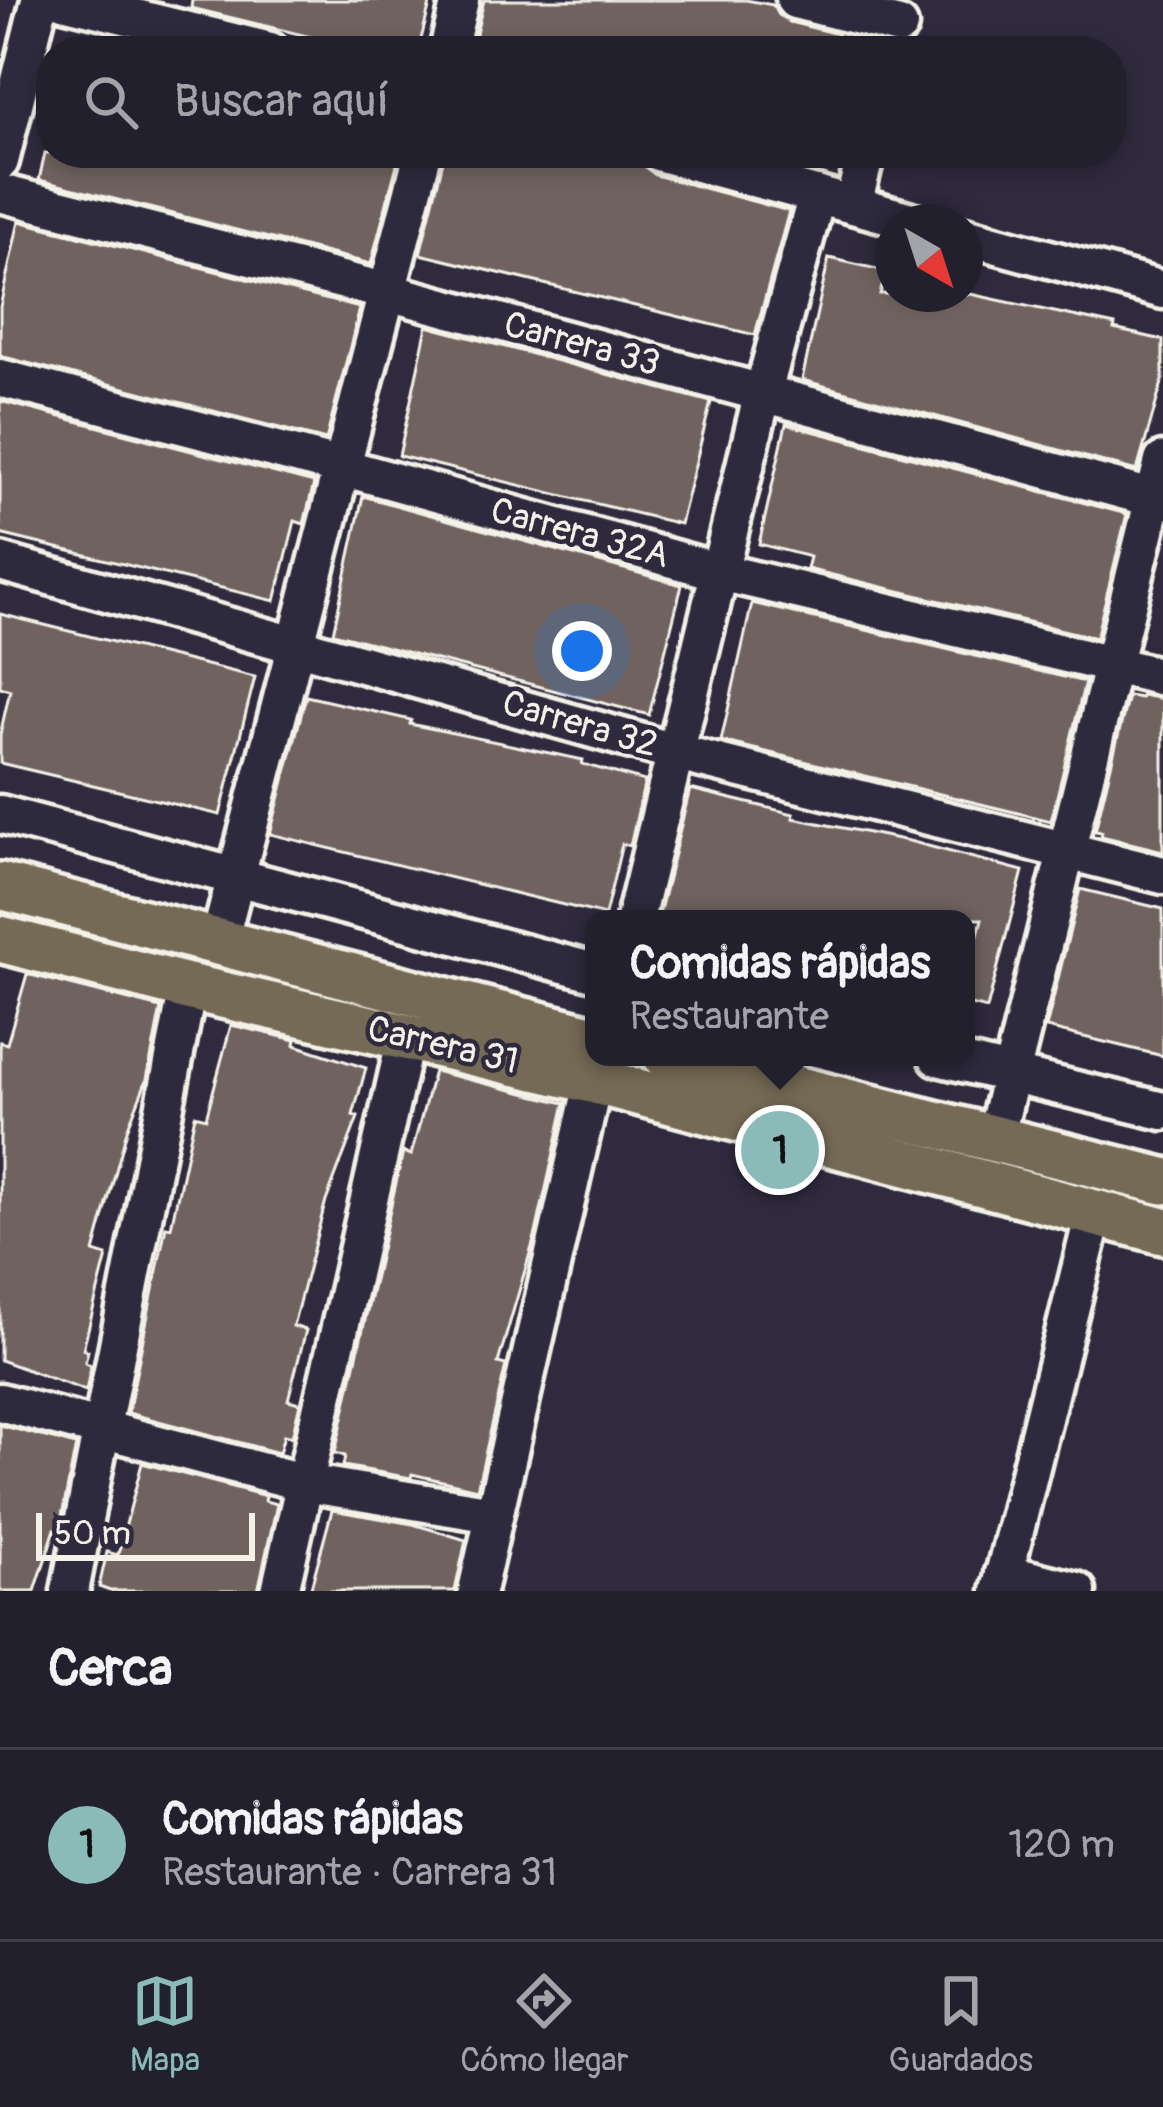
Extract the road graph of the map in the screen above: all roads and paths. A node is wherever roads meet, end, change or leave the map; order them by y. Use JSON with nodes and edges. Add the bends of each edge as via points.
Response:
{"nodes":[{"id":1,"x":40,"y":0,"type":"edge"},
{"id":2,"x":63,"y":0,"type":"edge"},
{"id":3,"x":460,"y":0,"type":"edge"},
{"id":4,"x":795,"y":0,"type":"edge"},
{"id":5,"x":900,"y":26,"type":"edge"},
{"id":6,"x":209,"y":36,"type":"edge"},
{"id":7,"x":452,"y":36,"type":"edge"},
{"id":8,"x":0,"y":161,"type":"edge"},
{"id":9,"x":419,"y":168,"type":"edge"},
{"id":10,"x":717,"y":168,"type":"edge"},
{"id":11,"x":862,"y":168,"type":"edge"},
{"id":12,"x":0,"y":193,"type":"edge"},
{"id":13,"x":817,"y":195,"type":"junction"},
{"id":14,"x":853,"y":205,"type":"junction"},
{"id":15,"x":875,"y":211,"type":"edge"},
{"id":16,"x":983,"y":241,"type":"edge"},
{"id":17,"x":1163,"y":290,"type":"edge"},
{"id":18,"x":388,"y":292,"type":"junction"},
{"id":19,"x":0,"y":378,"type":"edge"},
{"id":20,"x":763,"y":392,"type":"junction"},
{"id":21,"x":1163,"y":461,"type":"edge"},
{"id":22,"x":342,"y":467,"type":"junction"},
{"id":23,"x":1158,"y":500,"type":"edge"},
{"id":24,"x":0,"y":562,"type":"edge"},
{"id":25,"x":720,"y":572,"type":"junction"},
{"id":26,"x":297,"y":643,"type":"junction"},
{"id":27,"x":1113,"y":664,"type":"junction"},
{"id":28,"x":1163,"y":677,"type":"edge"},
{"id":29,"x":678,"y":753,"type":"junction"},
{"id":30,"x":0,"y":814,"type":"edge"},
{"id":31,"x":1066,"y":852,"type":"junction"},
{"id":32,"x":1163,"y":875,"type":"edge"},
{"id":33,"x":236,"y":876,"type":"junction"},
{"id":34,"x":0,"y":886,"type":"edge"},
{"id":35,"x":637,"y":910,"type":"edge"},
{"id":36,"x":0,"y":939,"type":"edge"},
{"id":37,"x":219,"y":942,"type":"junction"},
{"id":38,"x":585,"y":970,"type":"edge"},
{"id":39,"x":188,"y":987,"type":"junction"},
{"id":40,"x":406,"y":1037,"type":"junction"},
{"id":41,"x":585,"y":1055,"type":"edge"},
{"id":42,"x":585,"y":1057,"type":"edge"},
{"id":43,"x":593,"y":1066,"type":"edge"},
{"id":44,"x":621,"y":1066,"type":"edge"},
{"id":45,"x":703,"y":1066,"type":"edge"},
{"id":46,"x":974,"y":1066,"type":"edge"},
{"id":47,"x":1011,"y":1075,"type":"junction"},
{"id":48,"x":1163,"y":1111,"type":"edge"},
{"id":49,"x":995,"y":1138,"type":"junction"},
{"id":50,"x":1163,"y":1181,"type":"edge"},
{"id":51,"x":1094,"y":1214,"type":"junction"},
{"id":52,"x":1163,"y":1231,"type":"edge"},
{"id":53,"x":0,"y":1402,"type":"edge"},
{"id":54,"x":101,"y":1429,"type":"junction"},
{"id":55,"x":304,"y":1483,"type":"junction"},
{"id":56,"x":493,"y":1514,"type":"junction"},
{"id":57,"x":1002,"y":1582,"type":"edge"},
{"id":58,"x":70,"y":1591,"type":"edge"},
{"id":59,"x":280,"y":1591,"type":"edge"},
{"id":60,"x":477,"y":1591,"type":"edge"},
{"id":61,"x":1077,"y":1591,"type":"edge"}],
"edges":[{"from":1,"to":8,"type":"street"},
{"from":2,"to":6,"type":"street"},
{"from":3,"to":7,"type":"street"},
{"from":4,"to":5,"type":"street"},
{"from":9,"to":18,"type":"street"},
{"from":10,"to":13,"type":"street"},
{"from":11,"to":14,"type":"street"},
{"from":12,"to":18,"type":"street","name":"Carrera 33"},
{"from":13,"to":14,"type":"street"},
{"from":13,"to":20,"type":"street"},
{"from":14,"to":15,"type":"street"},
{"from":16,"to":17,"type":"street"},
{"from":18,"to":20,"type":"street","name":"Carrera 33"},
{"from":18,"to":22,"type":"street"},
{"from":19,"to":22,"type":"street","name":"Carrera 32A"},
{"from":20,"to":23,"type":"street","name":"Carrera 33"},
{"from":20,"to":25,"type":"street"},
{"from":21,"to":23,"type":"street"},
{"from":22,"to":25,"type":"street","name":"Carrera 32A"},
{"from":22,"to":26,"type":"street"},
{"from":23,"to":27,"type":"street"},
{"from":24,"to":26,"type":"street","name":"Carrera 32"},
{"from":25,"to":27,"type":"street","name":"Carrera 32A"},
{"from":25,"to":29,"type":"street"},
{"from":26,"to":29,"type":"street","name":"Carrera 32"},
{"from":26,"to":33,"type":"street"},
{"from":27,"to":28,"type":"street","name":"Carrera 32A"},
{"from":27,"to":31,"type":"street"},
{"from":29,"to":31,"type":"street","name":"Carrera 32"},
{"from":29,"to":35,"type":"street"},
{"from":30,"to":33,"type":"street"},
{"from":31,"to":32,"type":"street","name":"Carrera 32"},
{"from":31,"to":47,"type":"street"},
{"from":33,"to":37,"type":"street"},
{"from":33,"to":38,"type":"street"},
{"from":34,"to":37,"type":"main road","name":"Carrera 31"},
{"from":36,"to":39,"type":"main road","name":"Carrera 31"},
{"from":37,"to":41,"type":"main road","name":"Carrera 31"},
{"from":39,"to":40,"type":"main road","name":"Carrera 31"},
{"from":39,"to":54,"type":"street"},
{"from":40,"to":42,"type":"main road","name":"Carrera 31"},
{"from":40,"to":55,"type":"street"},
{"from":43,"to":56,"type":"street"},
{"from":44,"to":51,"type":"main road","name":"Carrera 31"},
{"from":45,"to":49,"type":"main road"},
{"from":46,"to":47,"type":"street"},
{"from":47,"to":48,"type":"street"},
{"from":47,"to":49,"type":"street"},
{"from":49,"to":50,"type":"main road"},
{"from":51,"to":52,"type":"main road","name":"Carrera 31"},
{"from":51,"to":57,"type":"street"},
{"from":53,"to":54,"type":"street"},
{"from":54,"to":55,"type":"street"},
{"from":54,"to":58,"type":"street"},
{"from":55,"to":56,"type":"street"},
{"from":55,"to":59,"type":"street"},
{"from":56,"to":60,"type":"street"},
{"from":57,"to":61,"type":"street"}]}
